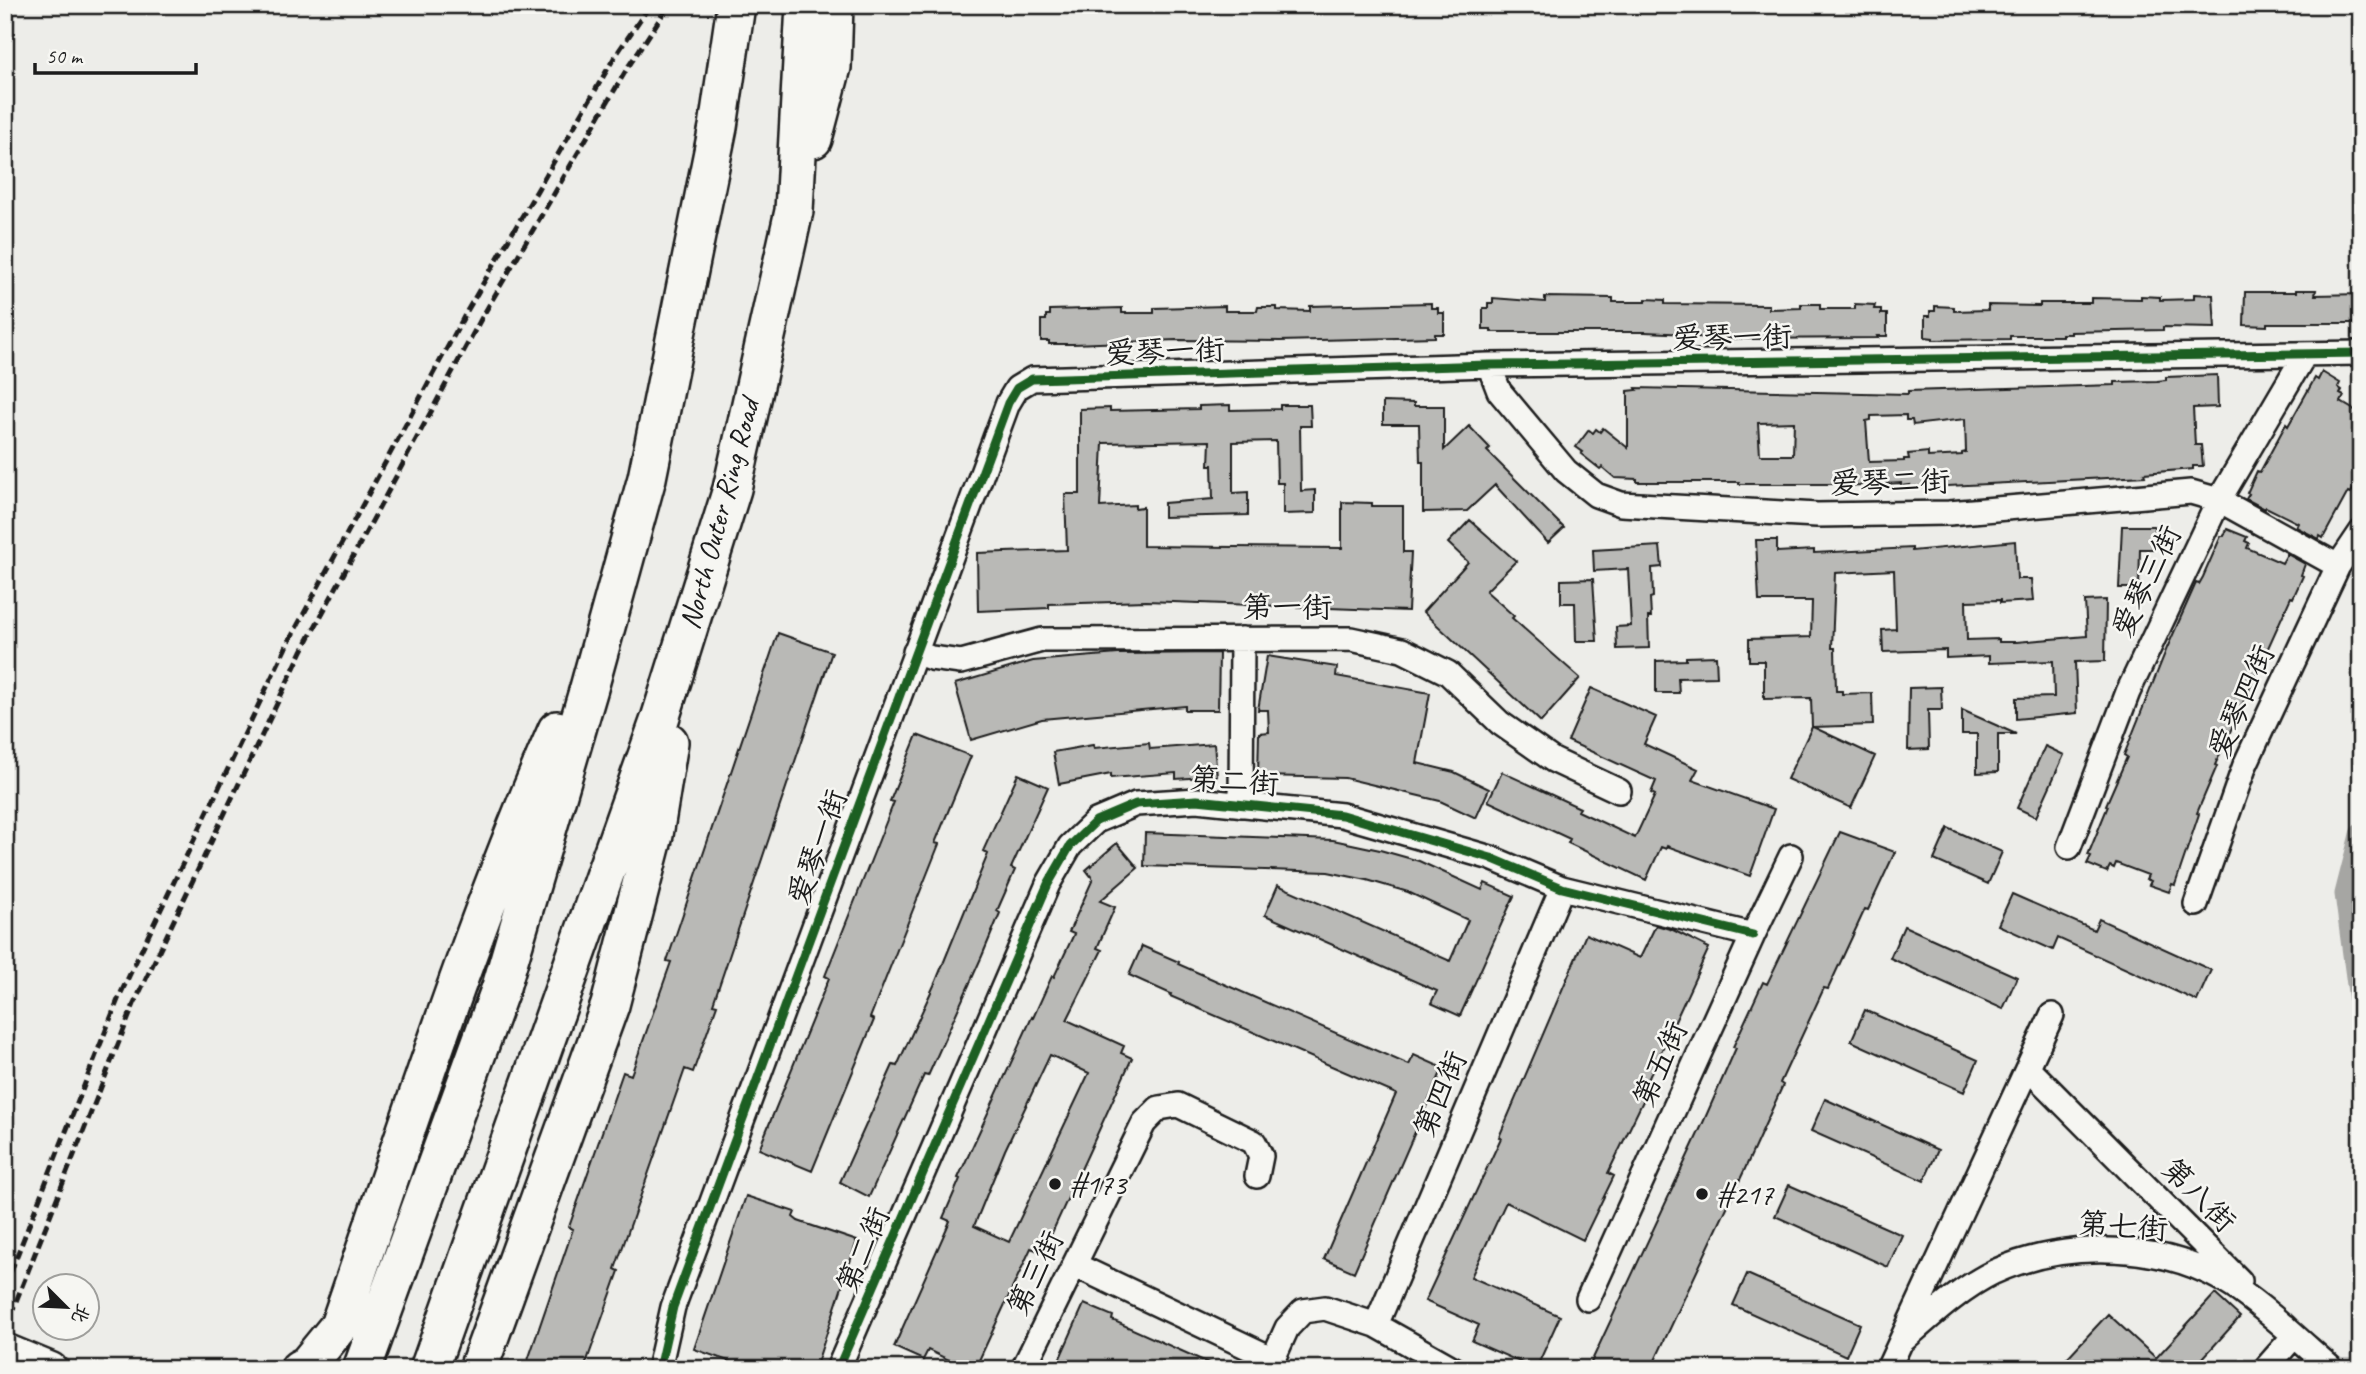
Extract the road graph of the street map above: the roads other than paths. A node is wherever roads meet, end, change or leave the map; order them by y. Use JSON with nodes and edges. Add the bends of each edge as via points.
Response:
{"nodes":[{"id":1,"x":712,"y":5,"type":"edge"},
{"id":2,"x":736,"y":5,"type":"edge"},
{"id":3,"x":805,"y":5,"type":"edge"},
{"id":4,"x":834,"y":5,"type":"edge"},
{"id":5,"x":718,"y":127,"type":"junction"},
{"id":6,"x":794,"y":211,"type":"junction"},
{"id":7,"x":2361,"y":353,"type":"edge"},
{"id":8,"x":2305,"y":354,"type":"junction"},
{"id":9,"x":1489,"y":365,"type":"junction"},
{"id":10,"x":2219,"y":500,"type":"junction"},
{"id":11,"x":2361,"y":532,"type":"edge"},
{"id":12,"x":2338,"y":566,"type":"junction"},
{"id":13,"x":613,"y":601,"type":"junction"},
{"id":14,"x":687,"y":632,"type":"junction"},
{"id":15,"x":1242,"y":639,"type":"junction"},
{"id":16,"x":915,"y":652,"type":"junction"},
{"id":17,"x":1619,"y":791,"type":"dead end"},
{"id":18,"x":1241,"y":805,"type":"junction"},
{"id":19,"x":2069,"y":846,"type":"dead end"},
{"id":20,"x":1791,"y":856,"type":"dead end"},
{"id":21,"x":1562,"y":888,"type":"junction"},
{"id":22,"x":2196,"y":904,"type":"dead end"},
{"id":23,"x":1753,"y":935,"type":"junction"},
{"id":24,"x":2052,"y":1016,"type":"dead end"},
{"id":25,"x":2028,"y":1068,"type":"junction"},
{"id":26,"x":1257,"y":1176,"type":"dead end"},
{"id":27,"x":1075,"y":1265,"type":"junction"},
{"id":28,"x":1588,"y":1299,"type":"dead end"},
{"id":29,"x":1376,"y":1325,"type":"junction"},
{"id":30,"x":2294,"y":1336,"type":"junction"},
{"id":31,"x":1900,"y":1343,"type":"junction"},
{"id":32,"x":5,"y":1350,"type":"edge"},
{"id":33,"x":1273,"y":1364,"type":"edge"},
{"id":34,"x":51,"y":1369,"type":"edge"},
{"id":35,"x":299,"y":1369,"type":"edge"},
{"id":36,"x":362,"y":1369,"type":"edge"},
{"id":37,"x":429,"y":1369,"type":"edge"},
{"id":38,"x":478,"y":1369,"type":"edge"},
{"id":39,"x":659,"y":1369,"type":"edge"},
{"id":40,"x":838,"y":1369,"type":"edge"},
{"id":41,"x":1023,"y":1369,"type":"edge"},
{"id":42,"x":1454,"y":1369,"type":"edge"},
{"id":43,"x":1888,"y":1369,"type":"edge"},
{"id":44,"x":2265,"y":1369,"type":"edge"},
{"id":45,"x":2332,"y":1369,"type":"edge"}],
"edges":[{"from":1,"to":5,"type":"highway"},
{"from":2,"to":5,"type":"highway"},
{"from":3,"to":6,"type":"highway","name":"North Outer Ring Road"},
{"from":4,"to":6,"type":"highway","via":[[832,67]]},
{"from":5,"to":13,"type":"highway","via":[[647,478]]},
{"from":6,"to":14,"type":"highway","name":"North Outer Ring Road","via":[[732,489]]},
{"from":7,"to":8,"type":"street","name":"爱琴一街"},
{"from":8,"to":9,"type":"street","name":"爱琴一街"},
{"from":8,"to":10,"type":"street","name":"爱琴三街"},
{"from":9,"to":10,"type":"street","name":"爱琴二街","via":[[1499,391],[1566,471],[1596,495],[1620,504],[1830,514],[1949,513],[2192,492]]},
{"from":9,"to":16,"type":"street","name":"爱琴一街","via":[[1032,379],[1017,388],[1008,403]]},
{"from":10,"to":12,"type":"street","name":"爱琴二街"},
{"from":10,"to":19,"type":"street","name":"爱琴三街","via":[[2127,692]]},
{"from":11,"to":12,"type":"street","name":"爱琴四街"},
{"from":12,"to":22,"type":"street","name":"爱琴四街","via":[[2245,765]]},
{"from":13,"to":35,"type":"highway","via":[[531,789],[464,966],[339,1326]]},
{"from":13,"to":36,"type":"highway","via":[[501,987]]},
{"from":14,"to":37,"type":"highway","name":"North Outer Ring Road"},
{"from":14,"to":38,"type":"highway","via":[[654,835],[610,1005]]},
{"from":15,"to":16,"type":"street","name":"第一街","via":[[1042,640],[961,662]]},
{"from":15,"to":17,"type":"street","name":"第一街","via":[[1351,639],[1402,650],[1448,673],[1500,723],[1553,760]]},
{"from":15,"to":18,"type":"street"},
{"from":16,"to":39,"type":"street","name":"爱琴一街","via":[[673,1307]]},
{"from":18,"to":21,"type":"street","name":"第二街","via":[[1342,815],[1491,858]]},
{"from":18,"to":40,"type":"street","name":"第二街","via":[[1197,800],[1136,804],[1096,821],[1070,846],[1048,884]]},
{"from":20,"to":23,"type":"street","name":"第五街"},
{"from":21,"to":23,"type":"street","name":"第二街"},
{"from":21,"to":29,"type":"street","name":"第四街"},
{"from":23,"to":28,"type":"street","name":"第五街"},
{"from":24,"to":25,"type":"street","name":"第七街"},
{"from":25,"to":30,"type":"street","name":"第八街"},
{"from":25,"to":31,"type":"street","name":"第七街"},
{"from":26,"to":27,"type":"street","name":"第三街","via":[[1261,1156],[1254,1142],[1178,1105],[1159,1108],[1143,1123]]},
{"from":27,"to":33,"type":"street"},
{"from":27,"to":41,"type":"street","name":"第三街"},
{"from":29,"to":33,"type":"street","via":[[1325,1308],[1303,1311],[1287,1328]]},
{"from":29,"to":42,"type":"street"},
{"from":30,"to":31,"type":"street","name":"第七街","via":[[2234,1287],[2196,1266],[2105,1250],[2061,1253],[1991,1273],[1947,1302]]},
{"from":30,"to":44,"type":"street"},
{"from":30,"to":45,"type":"street","name":"第七街"},
{"from":31,"to":43,"type":"street","name":"第七街"},
{"from":32,"to":34,"type":"main road"}]}
